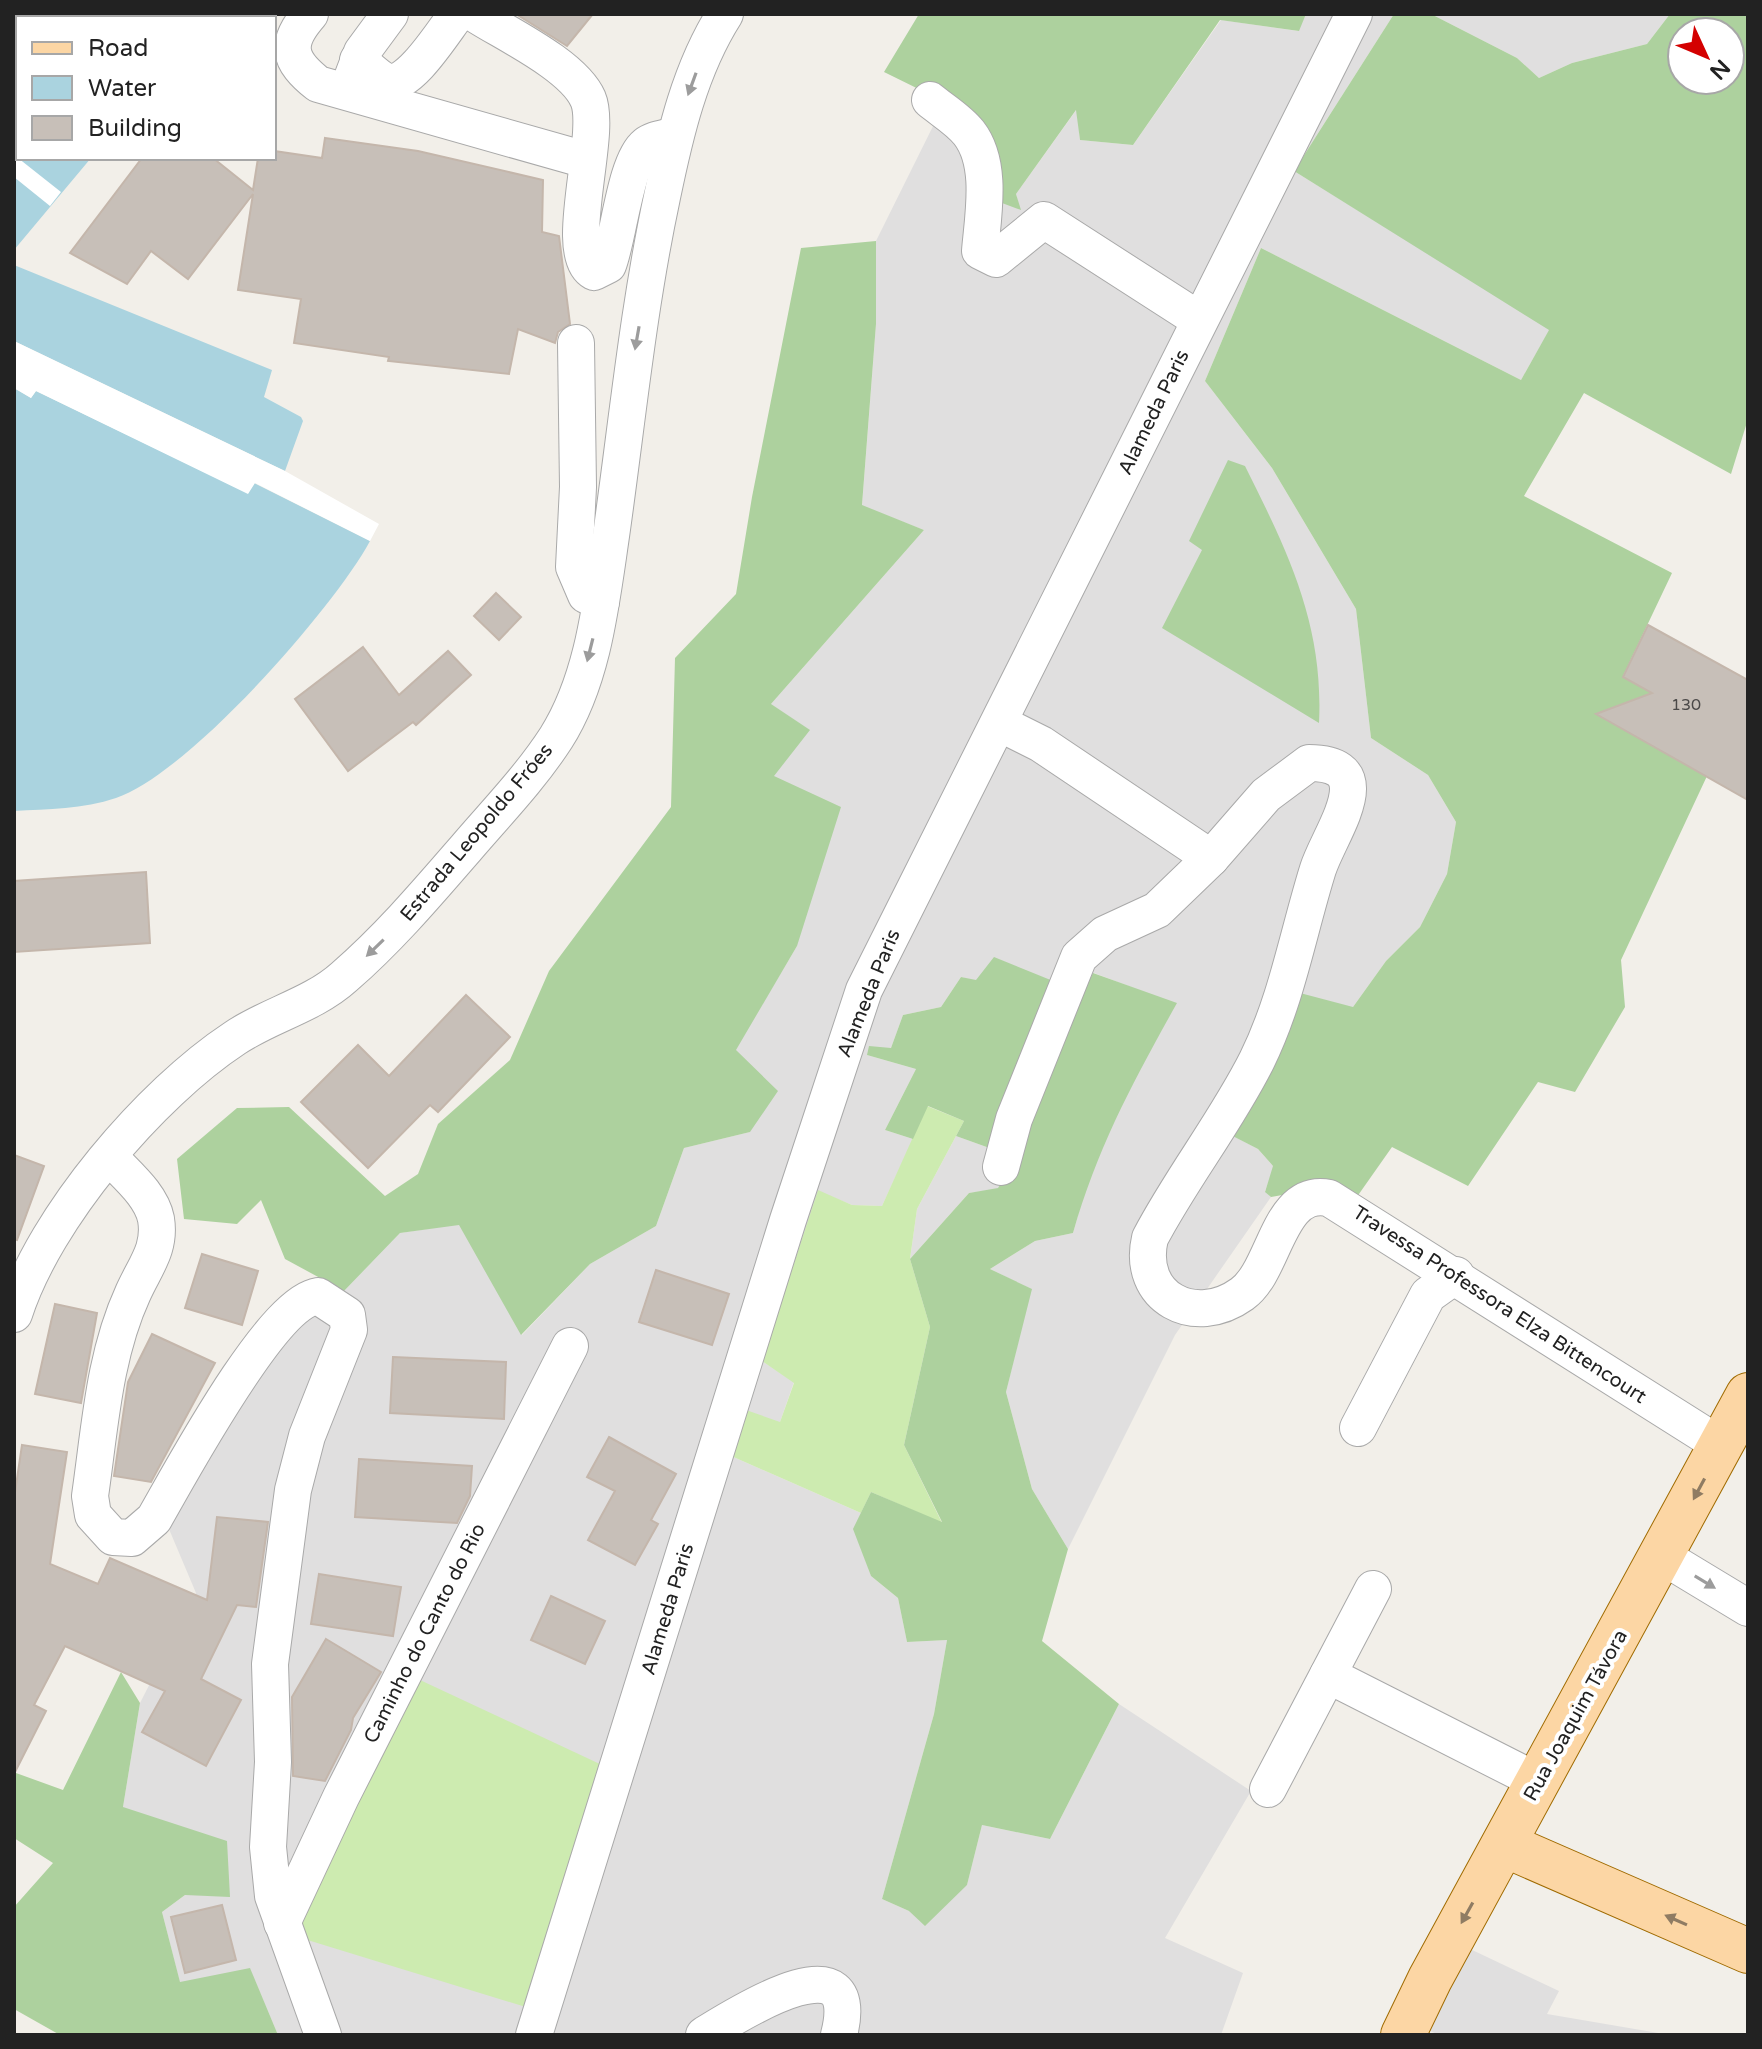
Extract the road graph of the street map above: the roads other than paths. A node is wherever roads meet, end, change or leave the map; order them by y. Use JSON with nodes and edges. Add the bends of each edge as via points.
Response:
{"nodes":[{"id":1,"x":310,"y":14,"type":"edge"},
{"id":2,"x":390,"y":14,"type":"edge"},
{"id":3,"x":457,"y":14,"type":"edge"},
{"id":4,"x":475,"y":14,"type":"edge"},
{"id":5,"x":725,"y":14,"type":"edge"},
{"id":6,"x":1354,"y":14,"type":"edge"},
{"id":7,"x":352,"y":76,"type":"junction"},
{"id":8,"x":930,"y":100,"type":"dead end"},
{"id":9,"x":675,"y":135,"type":"junction"},
{"id":10,"x":586,"y":160,"type":"junction"},
{"id":11,"x":1198,"y":319,"type":"junction"},
{"id":12,"x":576,"y":343,"type":"dead end"},
{"id":13,"x":601,"y":602,"type":"junction"},
{"id":14,"x":999,"y":723,"type":"junction"},
{"id":15,"x":1211,"y":858,"type":"junction"},
{"id":16,"x":109,"y":1156,"type":"junction"},
{"id":17,"x":1001,"y":1167,"type":"dead end"},
{"id":18,"x":1456,"y":1275,"type":"junction"},
{"id":19,"x":14,"y":1314,"type":"edge"},
{"id":20,"x":570,"y":1346,"type":"dead end"},
{"id":21,"x":1748,"y":1395,"type":"edge"},
{"id":22,"x":1358,"y":1428,"type":"dead end"},
{"id":23,"x":1722,"y":1446,"type":"junction"},
{"id":24,"x":1662,"y":1556,"type":"junction"},
{"id":25,"x":1373,"y":1589,"type":"dead end"},
{"id":26,"x":1748,"y":1608,"type":"edge"},
{"id":27,"x":1328,"y":1675,"type":"junction"},
{"id":28,"x":1539,"y":1782,"type":"junction"},
{"id":29,"x":1268,"y":1789,"type":"dead end"},
{"id":30,"x":1505,"y":1845,"type":"junction"},
{"id":31,"x":282,"y":1923,"type":"junction"},
{"id":32,"x":1748,"y":1951,"type":"edge"},
{"id":33,"x":323,"y":2035,"type":"edge"},
{"id":34,"x":534,"y":2035,"type":"edge"},
{"id":35,"x":704,"y":2035,"type":"edge"},
{"id":36,"x":839,"y":2035,"type":"edge"},
{"id":37,"x":1403,"y":2035,"type":"edge"}],
"edges":[{"from":1,"to":7,"type":"street","via":[[298,28],[291,50],[298,68],[318,84]]},
{"from":2,"to":7,"type":"street"},
{"from":3,"to":7,"type":"street","via":[[413,72],[397,83]]},
{"from":4,"to":10,"type":"street","via":[[578,84],[593,118]]},
{"from":5,"to":9,"type":"street","name":"Estrada Leopoldo Fróes","one_way":true,"via":[[709,39]]},
{"from":6,"to":11,"type":"street","name":"Alameda Paris"},
{"from":7,"to":10,"type":"street"},
{"from":8,"to":11,"type":"street","via":[[969,133],[982,168],[980,251],[996,259],[1044,220]]},
{"from":9,"to":10,"type":"street","via":[[642,148],[615,248],[608,265],[594,272],[582,261]]},
{"from":9,"to":13,"type":"street","name":"Estrada Leopoldo Fróes","one_way":true,"via":[[632,364]]},
{"from":11,"to":14,"type":"street","name":"Alameda Paris"},
{"from":12,"to":13,"type":"street","via":[[574,567],[586,595]]},
{"from":13,"to":16,"type":"street","name":"Estrada Leopoldo Fróes","one_way":true,"via":[[589,657],[556,738],[408,914],[342,979],[235,1037],[162,1099]]},
{"from":14,"to":15,"type":"street","via":[[1041,744]]},
{"from":14,"to":34,"type":"street","name":"Alameda Paris","via":[[864,990]]},
{"from":15,"to":17,"type":"street","name":"Travessa Professora Elza Bittencourt","via":[[1157,910],[1105,934],[1079,957],[1019,1105]]},
{"from":15,"to":18,"type":"street","name":"Travessa Professora Elza Bittencourt","via":[[1266,795],[1309,763],[1323,763],[1350,782],[1275,1018],[1256,1062],[1150,1238],[1149,1277],[1171,1301],[1191,1307],[1229,1301],[1256,1280],[1293,1208],[1316,1195],[1348,1207]]},
{"from":16,"to":19,"type":"street","name":"Estrada Leopoldo Fróes","via":[[41,1248]]},
{"from":16,"to":31,"type":"street","via":[[149,1201],[157,1231],[156,1251],[134,1289],[111,1354],[92,1481],[93,1515],[113,1537],[132,1538],[154,1519],[283,1316],[318,1296],[347,1315],[349,1330],[307,1436],[293,1490],[270,1664],[273,1762],[268,1847]]},
{"from":18,"to":22,"type":"street","via":[[1428,1295]]},
{"from":18,"to":23,"type":"street","name":"Travessa Professora Elza Bittencourt"},
{"from":20,"to":31,"type":"street","name":"Caminho do Canto do Rio"},
{"from":21,"to":23,"type":"main road","name":"Rua Joaquim Távora"},
{"from":23,"to":24,"type":"main road","name":"Rua Joaquim Távora","one_way":true},
{"from":24,"to":26,"type":"street","one_way":true},
{"from":24,"to":28,"type":"main road","name":"Rua Joaquim Távora"},
{"from":25,"to":27,"type":"street"},
{"from":27,"to":28,"type":"street"},
{"from":27,"to":29,"type":"street"},
{"from":28,"to":30,"type":"main road","name":"Rua Joaquim Távora"},
{"from":32,"to":30,"type":"main road","one_way":true},
{"from":30,"to":37,"type":"main road","name":"Rua Joaquim Távora","one_way":true},
{"from":31,"to":33,"type":"street"},
{"from":35,"to":36,"type":"street","via":[[772,1994],[803,1985],[835,1992],[843,2005]]}]}
